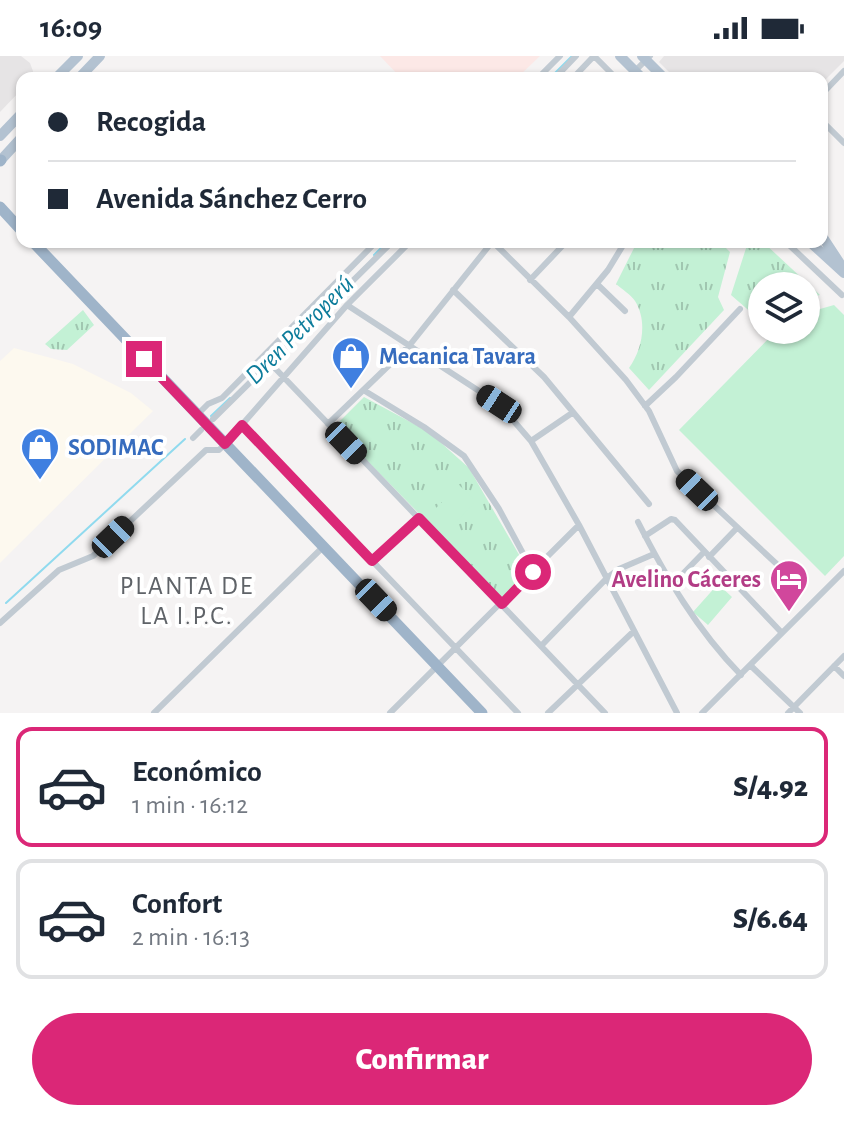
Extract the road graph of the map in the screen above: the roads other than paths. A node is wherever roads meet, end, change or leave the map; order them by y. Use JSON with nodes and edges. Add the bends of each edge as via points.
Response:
{"nodes":[{"id":1,"x":78,"y":56,"type":"edge"},
{"id":2,"x":100,"y":56,"type":"edge"},
{"id":3,"x":560,"y":56,"type":"edge"},
{"id":4,"x":576,"y":56,"type":"edge"},
{"id":5,"x":594,"y":56,"type":"edge"},
{"id":6,"x":620,"y":56,"type":"edge"},
{"id":7,"x":844,"y":71,"type":"edge"},
{"id":8,"x":62,"y":72,"type":"edge"},
{"id":9,"x":85,"y":72,"type":"edge"},
{"id":10,"x":544,"y":72,"type":"edge"},
{"id":11,"x":561,"y":72,"type":"edge"},
{"id":12,"x":579,"y":72,"type":"edge"},
{"id":13,"x":610,"y":72,"type":"edge"},
{"id":14,"x":636,"y":72,"type":"edge"},
{"id":15,"x":828,"y":88,"type":"edge"},
{"id":16,"x":16,"y":119,"type":"edge"},
{"id":17,"x":828,"y":127,"type":"edge"},
{"id":18,"x":0,"y":136,"type":"edge"},
{"id":19,"x":844,"y":143,"type":"edge"},
{"id":20,"x":16,"y":144,"type":"edge"},
{"id":21,"x":0,"y":161,"type":"edge"},
{"id":22,"x":1,"y":209,"type":"edge"},
{"id":23,"x":16,"y":225,"type":"edge"},
{"id":24,"x":828,"y":246,"type":"edge"},
{"id":25,"x":39,"y":248,"type":"edge"},
{"id":26,"x":370,"y":248,"type":"edge"},
{"id":27,"x":386,"y":248,"type":"edge"},
{"id":28,"x":404,"y":248,"type":"edge"},
{"id":29,"x":487,"y":248,"type":"edge"},
{"id":30,"x":498,"y":248,"type":"edge"},
{"id":31,"x":560,"y":248,"type":"edge"},
{"id":32,"x":621,"y":248,"type":"edge"},
{"id":33,"x":792,"y":248,"type":"edge"},
{"id":34,"x":817,"y":248,"type":"edge"},
{"id":35,"x":844,"y":272,"type":"edge"},
{"id":36,"x":530,"y":280,"type":"junction"},
{"id":37,"x":597,"y":284,"type":"junction"},
{"id":38,"x":453,"y":290,"type":"junction"},
{"id":39,"x":842,"y":295,"type":"dead end"},
{"id":40,"x":347,"y":305,"type":"junction"},
{"id":41,"x":740,"y":309,"type":"dead end"},
{"id":42,"x":625,"y":311,"type":"dead end"},
{"id":43,"x":569,"y":317,"type":"junction"},
{"id":44,"x":409,"y":346,"type":"junction"},
{"id":45,"x":271,"y":364,"type":"junction"},
{"id":46,"x":285,"y":377,"type":"junction"},
{"id":47,"x":365,"y":391,"type":"junction"},
{"id":48,"x":645,"y":406,"type":"junction"},
{"id":49,"x":572,"y":413,"type":"junction"},
{"id":50,"x":197,"y":415,"type":"junction"},
{"id":51,"x":213,"y":419,"type":"dead end"},
{"id":52,"x":328,"y":424,"type":"junction"},
{"id":53,"x":242,"y":425,"type":"junction"},
{"id":54,"x":201,"y":430,"type":"dead end"},
{"id":55,"x":193,"y":438,"type":"dead end"},
{"id":56,"x":531,"y":441,"type":"junction"},
{"id":57,"x":225,"y":444,"type":"junction"},
{"id":58,"x":649,"y":504,"type":"dead end"},
{"id":59,"x":419,"y":518,"type":"junction"},
{"id":60,"x":638,"y":522,"type":"dead end"},
{"id":61,"x":579,"y":525,"type":"junction"},
{"id":62,"x":736,"y":529,"type":"junction"},
{"id":63,"x":645,"y":536,"type":"junction"},
{"id":64,"x":323,"y":547,"type":"junction"},
{"id":65,"x":654,"y":554,"type":"junction"},
{"id":66,"x":707,"y":555,"type":"junction"},
{"id":67,"x":372,"y":561,"type":"junction"},
{"id":68,"x":781,"y":568,"type":"dead end"},
{"id":69,"x":844,"y":571,"type":"edge"},
{"id":70,"x":533,"y":572,"type":"junction"},
{"id":71,"x":607,"y":578,"type":"junction"},
{"id":72,"x":672,"y":585,"type":"junction"},
{"id":73,"x":502,"y":604,"type":"junction"},
{"id":74,"x":1,"y":619,"type":"edge"},
{"id":75,"x":634,"y":631,"type":"junction"},
{"id":76,"x":782,"y":633,"type":"junction"},
{"id":77,"x":541,"y":646,"type":"junction"},
{"id":78,"x":456,"y":647,"type":"junction"},
{"id":79,"x":844,"y":656,"type":"edge"},
{"id":80,"x":438,"y":665,"type":"junction"},
{"id":81,"x":750,"y":665,"type":"junction"},
{"id":82,"x":834,"y":666,"type":"junction"},
{"id":83,"x":741,"y":675,"type":"junction"},
{"id":84,"x":844,"y":676,"type":"edge"},
{"id":85,"x":578,"y":684,"type":"junction"},
{"id":86,"x":791,"y":710,"type":"edge"},
{"id":87,"x":154,"y":713,"type":"edge"},
{"id":88,"x":390,"y":713,"type":"edge"},
{"id":89,"x":482,"y":713,"type":"edge"},
{"id":90,"x":518,"y":713,"type":"edge"},
{"id":91,"x":548,"y":713,"type":"edge"},
{"id":92,"x":605,"y":713,"type":"edge"},
{"id":93,"x":677,"y":713,"type":"edge"},
{"id":94,"x":702,"y":713,"type":"edge"},
{"id":95,"x":800,"y":713,"type":"edge"}],
"edges":[{"from":1,"to":8,"type":"main road"},
{"from":2,"to":9,"type":"main road"},
{"from":3,"to":10,"type":"street"},
{"from":4,"to":11,"type":"street"},
{"from":5,"to":12,"type":"street"},
{"from":5,"to":13,"type":"street"},
{"from":6,"to":14,"type":"main road"},
{"from":7,"to":15,"type":"street"},
{"from":16,"to":18,"type":"main road"},
{"from":17,"to":19,"type":"street"},
{"from":20,"to":21,"type":"main road"},
{"from":22,"to":23,"type":"highway"},
{"from":24,"to":35,"type":"main road"},
{"from":25,"to":50,"type":"highway"},
{"from":26,"to":50,"type":"street","via":[[222,398]]},
{"from":27,"to":45,"type":"street"},
{"from":28,"to":40,"type":"street"},
{"from":29,"to":38,"type":"street"},
{"from":30,"to":36,"type":"street"},
{"from":31,"to":36,"type":"street"},
{"from":32,"to":37,"type":"street"},
{"from":33,"to":39,"type":"street"},
{"from":34,"to":35,"type":"main road"},
{"from":36,"to":43,"type":"street"},
{"from":37,"to":42,"type":"street"},
{"from":37,"to":43,"type":"street"},
{"from":38,"to":44,"type":"street"},
{"from":38,"to":49,"type":"street","via":[[544,377]]},
{"from":40,"to":44,"type":"street"},
{"from":40,"to":46,"type":"street"},
{"from":41,"to":48,"type":"street"},
{"from":43,"to":48,"type":"street"},
{"from":44,"to":47,"type":"street"},
{"from":44,"to":56,"type":"street","via":[[499,404]]},
{"from":45,"to":46,"type":"street"},
{"from":45,"to":51,"type":"street"},
{"from":46,"to":52,"type":"street"},
{"from":46,"to":53,"type":"street"},
{"from":47,"to":52,"type":"street"},
{"from":47,"to":70,"type":"street","via":[[464,456]]},
{"from":48,"to":62,"type":"street","via":[[677,471]]},
{"from":49,"to":56,"type":"street"},
{"from":49,"to":58,"type":"street"},
{"from":50,"to":57,"type":"highway"},
{"from":52,"to":59,"type":"street"},
{"from":53,"to":57,"type":"street"},
{"from":53,"to":67,"type":"street"},
{"from":54,"to":55,"type":"street"},
{"from":56,"to":61,"type":"street"},
{"from":57,"to":64,"type":"highway"},
{"from":57,"to":74,"type":"street","via":[[206,450],[93,556],[59,570]]},
{"from":59,"to":67,"type":"street"},
{"from":59,"to":73,"type":"street"},
{"from":60,"to":63,"type":"street"},
{"from":61,"to":70,"type":"street"},
{"from":61,"to":71,"type":"street"},
{"from":62,"to":66,"type":"street"},
{"from":62,"to":68,"type":"street"},
{"from":63,"to":65,"type":"street"},
{"from":63,"to":66,"type":"street","via":[[675,520]]},
{"from":64,"to":80,"type":"highway"},
{"from":64,"to":87,"type":"street"},
{"from":65,"to":71,"type":"street"},
{"from":65,"to":72,"type":"street"},
{"from":66,"to":72,"type":"street"},
{"from":66,"to":76,"type":"street"},
{"from":67,"to":78,"type":"street"},
{"from":69,"to":76,"type":"street"},
{"from":70,"to":73,"type":"street"},
{"from":71,"to":75,"type":"street"},
{"from":71,"to":77,"type":"street"},
{"from":72,"to":83,"type":"street"},
{"from":73,"to":77,"type":"street"},
{"from":73,"to":78,"type":"street"},
{"from":75,"to":85,"type":"street"},
{"from":75,"to":93,"type":"street"},
{"from":76,"to":81,"type":"street"},
{"from":77,"to":85,"type":"street"},
{"from":78,"to":80,"type":"street"},
{"from":78,"to":90,"type":"street"},
{"from":79,"to":82,"type":"street"},
{"from":80,"to":88,"type":"street"},
{"from":80,"to":89,"type":"highway"},
{"from":81,"to":83,"type":"street"},
{"from":81,"to":86,"type":"street"},
{"from":82,"to":84,"type":"street"},
{"from":82,"to":86,"type":"street"},
{"from":83,"to":94,"type":"street"},
{"from":85,"to":91,"type":"street"},
{"from":85,"to":92,"type":"street"},
{"from":86,"to":95,"type":"street"}]}
